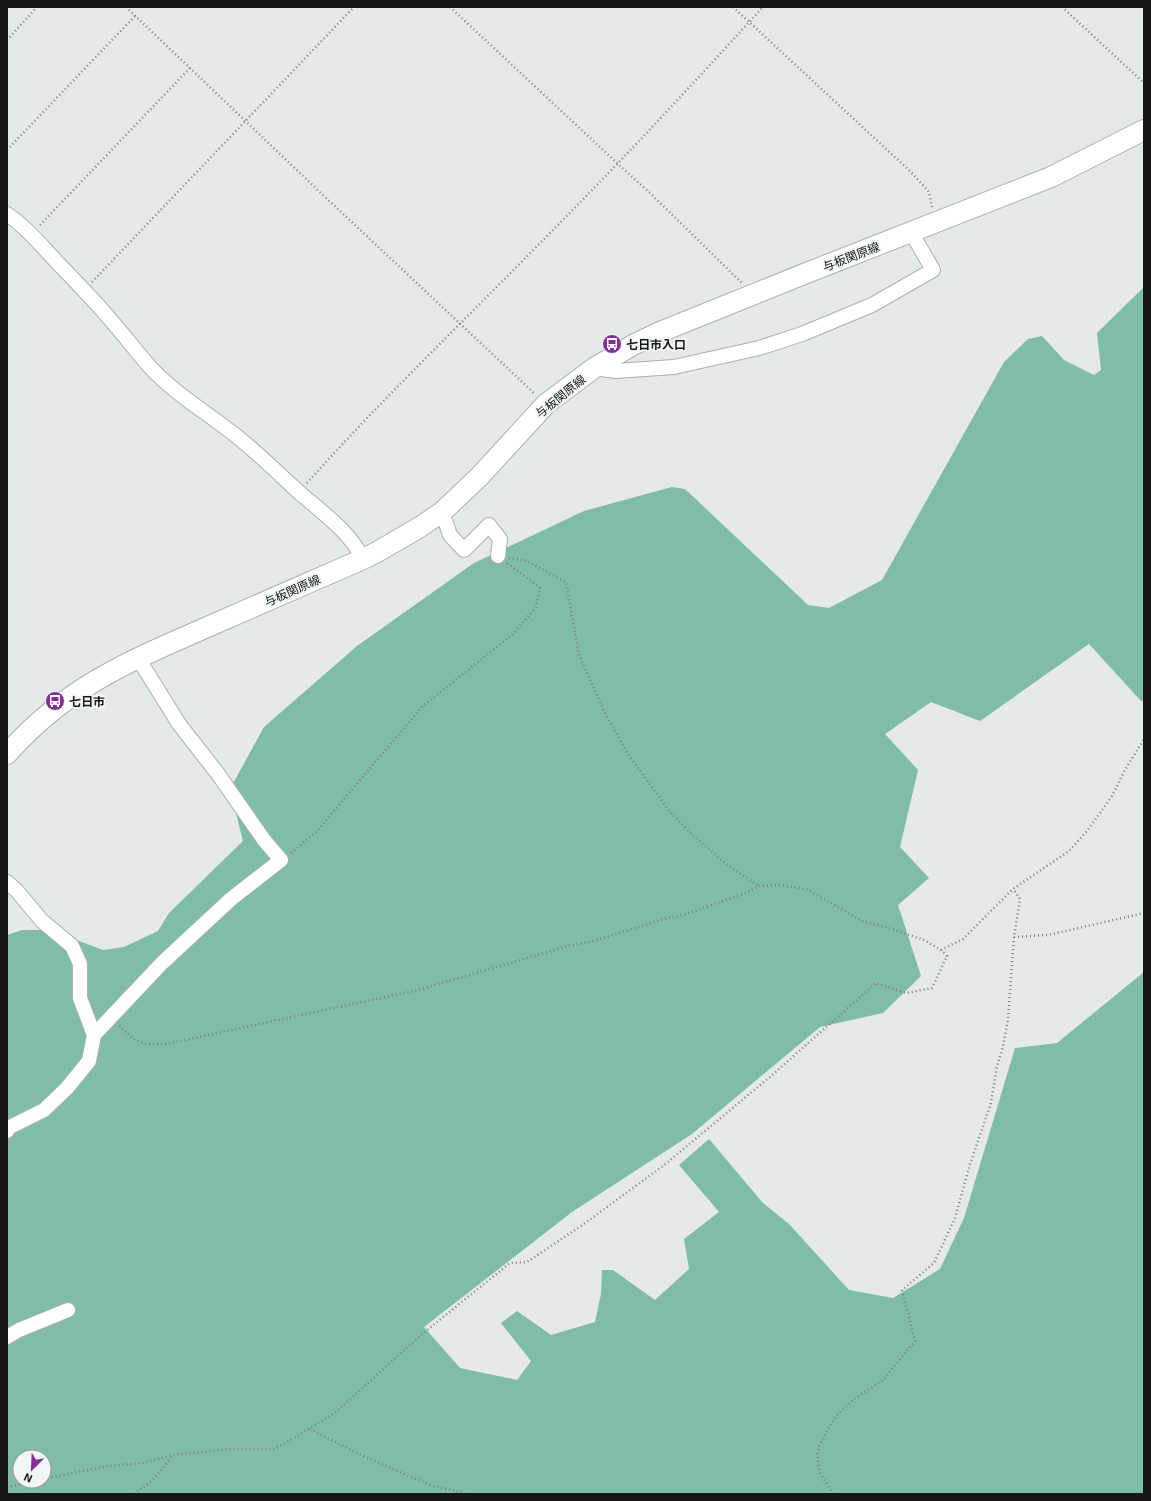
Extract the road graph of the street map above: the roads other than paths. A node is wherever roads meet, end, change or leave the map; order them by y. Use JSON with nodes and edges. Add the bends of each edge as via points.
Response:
{"nodes":[{"id":1,"x":1144,"y":130,"type":"edge"},
{"id":2,"x":7,"y":214,"type":"edge"},
{"id":3,"x":920,"y":229,"type":"junction"},
{"id":4,"x":594,"y":368,"type":"junction"},
{"id":5,"x":442,"y":512,"type":"junction"},
{"id":6,"x":498,"y":556,"type":"road end"},
{"id":7,"x":363,"y":559,"type":"junction"},
{"id":8,"x":138,"y":658,"type":"junction"},
{"id":9,"x":10,"y":743,"type":"edge"},
{"id":10,"x":7,"y":882,"type":"edge"},
{"id":11,"x":94,"y":1034,"type":"junction"},
{"id":12,"x":7,"y":1128,"type":"edge"},
{"id":13,"x":68,"y":1310,"type":"dead end"},
{"id":14,"x":7,"y":1337,"type":"edge"}],
"edges":[{"from":1,"to":3,"type":"main road","name":"与板関原線","via":[[1051,178]]},
{"from":2,"to":7,"type":"street","via":[[19,222],[84,290],[167,384],[244,442],[343,531],[357,546]]},
{"from":3,"to":4,"type":"main road","name":"与板関原線","via":[[660,332]]},
{"from":3,"to":4,"type":"street","via":[[933,270],[872,305],[802,334],[759,348],[644,370],[616,371]]},
{"from":4,"to":5,"type":"main road","name":"与板関原線","via":[[546,404],[479,477]]},
{"from":5,"to":6,"type":"street","via":[[450,534],[464,550],[489,525],[500,539]]},
{"from":5,"to":7,"type":"main road","name":"与板関原線"},
{"from":7,"to":8,"type":"main road","name":"与板関原線"},
{"from":8,"to":9,"type":"main road","name":"与板関原線","via":[[86,686]]},
{"from":8,"to":11,"type":"street","via":[[180,724],[281,860],[232,899],[162,963]]},
{"from":10,"to":11,"type":"street","via":[[42,921],[72,946],[80,964],[80,998]]},
{"from":11,"to":12,"type":"street","via":[[89,1061],[67,1088],[44,1110]]},
{"from":13,"to":14,"type":"street"}]}
